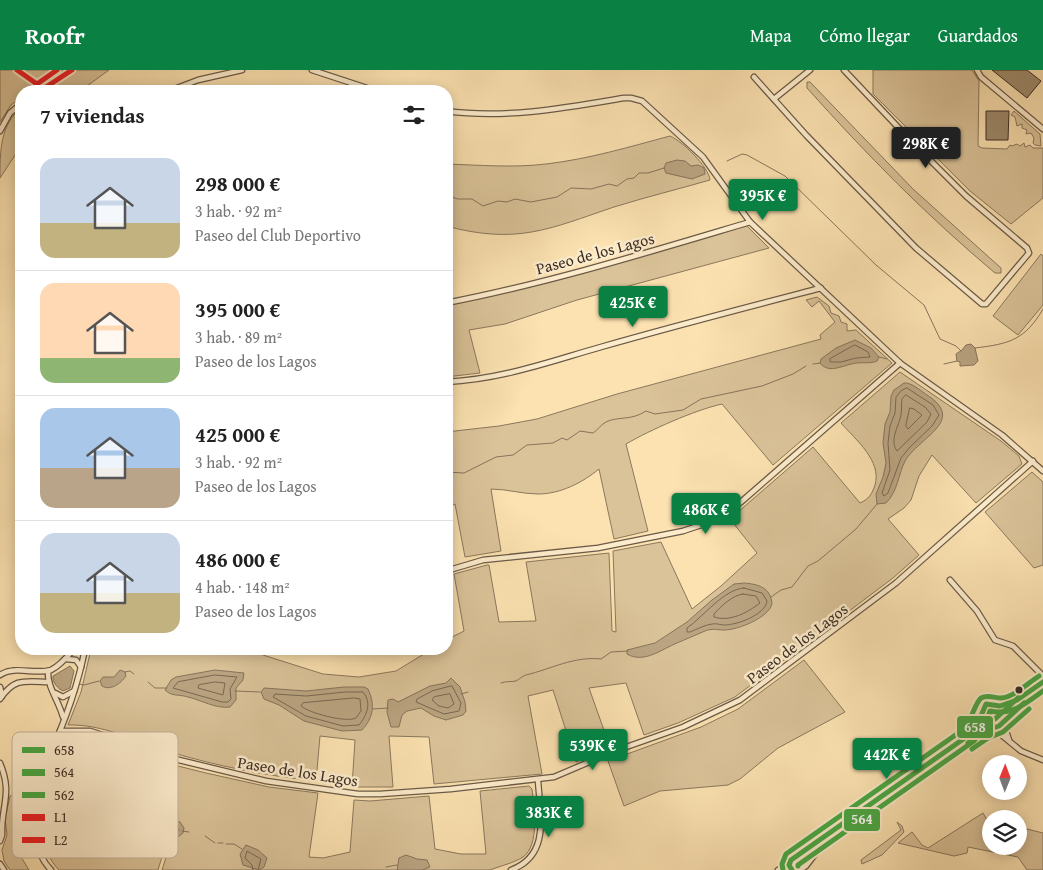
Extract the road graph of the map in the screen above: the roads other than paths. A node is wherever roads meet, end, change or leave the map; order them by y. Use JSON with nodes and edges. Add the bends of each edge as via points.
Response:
{"nodes":[{"id":1,"x":72,"y":70,"type":"edge"},
{"id":2,"x":242,"y":70,"type":"edge"},
{"id":3,"x":312,"y":70,"type":"edge"},
{"id":4,"x":810,"y":70,"type":"edge"},
{"id":5,"x":844,"y":70,"type":"edge"},
{"id":6,"x":977,"y":70,"type":"edge"},
{"id":7,"x":754,"y":78,"type":"dead end"},
{"id":8,"x":49,"y":85,"type":"edge"},
{"id":9,"x":185,"y":85,"type":"edge"},
{"id":10,"x":358,"y":85,"type":"edge"},
{"id":11,"x":774,"y":98,"type":"junction"},
{"id":12,"x":15,"y":109,"type":"edge"},
{"id":13,"x":453,"y":111,"type":"edge"},
{"id":14,"x":1043,"y":129,"type":"edge"},
{"id":15,"x":0,"y":132,"type":"edge"},
{"id":16,"x":750,"y":222,"type":"junction"},
{"id":17,"x":821,"y":288,"type":"junction"},
{"id":18,"x":453,"y":302,"type":"edge"},
{"id":19,"x":900,"y":363,"type":"junction"},
{"id":20,"x":453,"y":381,"type":"edge"},
{"id":21,"x":1033,"y":461,"type":"junction"},
{"id":22,"x":1043,"y":471,"type":"edge"},
{"id":23,"x":453,"y":569,"type":"edge"},
{"id":24,"x":950,"y":580,"type":"dead end"},
{"id":25,"x":69,"y":655,"type":"edge"},
{"id":26,"x":84,"y":655,"type":"edge"},
{"id":27,"x":65,"y":659,"type":"junction"},
{"id":28,"x":81,"y":667,"type":"junction"},
{"id":29,"x":48,"y":671,"type":"junction"},
{"id":30,"x":0,"y":675,"type":"edge"},
{"id":31,"x":1043,"y":676,"type":"edge"},
{"id":32,"x":47,"y":682,"type":"junction"},
{"id":33,"x":1043,"y":682,"type":"edge"},
{"id":34,"x":0,"y":687,"type":"edge"},
{"id":35,"x":1043,"y":689,"type":"edge"},
{"id":36,"x":74,"y":691,"type":"junction"},
{"id":37,"x":54,"y":692,"type":"junction"},
{"id":38,"x":1,"y":698,"type":"edge"},
{"id":39,"x":1000,"y":706,"type":"junction"},
{"id":40,"x":64,"y":719,"type":"junction"},
{"id":41,"x":980,"y":719,"type":"junction"},
{"id":42,"x":1003,"y":720,"type":"junction"},
{"id":43,"x":992,"y":728,"type":"junction"},
{"id":44,"x":60,"y":732,"type":"joint"},
{"id":45,"x":93,"y":732,"type":"edge"},
{"id":46,"x":1009,"y":741,"type":"junction"},
{"id":47,"x":178,"y":760,"type":"edge"},
{"id":48,"x":1043,"y":760,"type":"edge"},
{"id":49,"x":0,"y":763,"type":"edge"},
{"id":50,"x":538,"y":780,"type":"junction"},
{"id":51,"x":6,"y":798,"type":"junction"},
{"id":52,"x":0,"y":806,"type":"edge"},
{"id":53,"x":1,"y":824,"type":"edge"},
{"id":54,"x":0,"y":841,"type":"edge"},
{"id":55,"x":804,"y":851,"type":"junction"},
{"id":56,"x":42,"y":858,"type":"edge"},
{"id":57,"x":810,"y":860,"type":"junction"},
{"id":58,"x":789,"y":862,"type":"junction"},
{"id":59,"x":0,"y":864,"type":"edge"},
{"id":60,"x":4,"y":870,"type":"edge"},
{"id":61,"x":51,"y":870,"type":"edge"},
{"id":62,"x":511,"y":870,"type":"edge"},
{"id":63,"x":778,"y":870,"type":"edge"},
{"id":64,"x":792,"y":870,"type":"edge"},
{"id":65,"x":800,"y":870,"type":"edge"},
{"id":66,"x":809,"y":870,"type":"edge"}],
"edges":[{"from":1,"to":8,"type":"street"},
{"from":2,"to":9,"type":"street"},
{"from":3,"to":10,"type":"street"},
{"from":4,"to":11,"type":"street"},
{"from":5,"to":11,"type":"street","via":[[966,196],[1027,248],[1029,252],[986,304],[916,248]]},
{"from":6,"to":14,"type":"street"},
{"from":7,"to":11,"type":"street"},
{"from":12,"to":15,"type":"street"},
{"from":13,"to":16,"type":"street","via":[[530,112],[636,99],[704,157]]},
{"from":16,"to":17,"type":"street"},
{"from":16,"to":18,"type":"street","name":"Paseo de los Lagos","via":[[580,272]]},
{"from":17,"to":19,"type":"street"},
{"from":17,"to":20,"type":"street","via":[[600,347],[534,368],[489,378]]},
{"from":19,"to":21,"type":"street","via":[[1002,435]]},
{"from":19,"to":23,"type":"street","via":[[741,502],[713,522],[607,546],[483,560]]},
{"from":21,"to":22,"type":"street"},
{"from":21,"to":50,"type":"street","name":"Paseo de los Lagos","via":[[896,583],[740,700],[683,727],[615,751],[564,774]]},
{"from":24,"to":31,"type":"street","via":[[995,640],[1013,646]]},
{"from":25,"to":27,"type":"street"},
{"from":26,"to":28,"type":"street"},
{"from":27,"to":28,"type":"street","via":[[73,658]]},
{"from":27,"to":29,"type":"street"},
{"from":28,"to":36,"type":"street"},
{"from":29,"to":30,"type":"street","via":[[11,671]]},
{"from":29,"to":32,"type":"street"},
{"from":32,"to":37,"type":"street"},
{"from":32,"to":38,"type":"street","via":[[16,682]]},
{"from":33,"to":39,"type":"street","via":[[1017,700]]},
{"from":34,"to":38,"type":"street"},
{"from":35,"to":42,"type":"street"},
{"from":36,"to":37,"type":"street","via":[[63,697]]},
{"from":36,"to":40,"type":"street"},
{"from":37,"to":40,"type":"street"},
{"from":39,"to":41,"type":"street","via":[[988,704],[983,707]]},
{"from":39,"to":42,"type":"street"},
{"from":40,"to":44,"type":"street"},
{"from":41,"to":43,"type":"street"},
{"from":41,"to":55,"type":"street","via":[[969,734]]},
{"from":42,"to":43,"type":"street"},
{"from":42,"to":46,"type":"street"},
{"from":43,"to":46,"type":"street"},
{"from":43,"to":57,"type":"street","via":[[984,730],[842,832]]},
{"from":44,"to":45,"type":"street","name":"Paseo de los Lagos"},
{"from":46,"to":48,"type":"street","via":[[1021,751]]},
{"from":47,"to":50,"type":"street","name":"Paseo de los Lagos","via":[[266,780],[358,794]]},
{"from":49,"to":51,"type":"street","via":[[7,779]]},
{"from":50,"to":62,"type":"street","via":[[541,816],[537,847],[526,863]]},
{"from":51,"to":52,"type":"street"},
{"from":51,"to":53,"type":"street"},
{"from":53,"to":54,"type":"street"},
{"from":55,"to":57,"type":"street"},
{"from":55,"to":58,"type":"street"},
{"from":56,"to":61,"type":"street"},
{"from":57,"to":65,"type":"street"},
{"from":57,"to":66,"type":"street"},
{"from":58,"to":63,"type":"street"},
{"from":58,"to":64,"type":"street"},
{"from":59,"to":60,"type":"street"}]}
